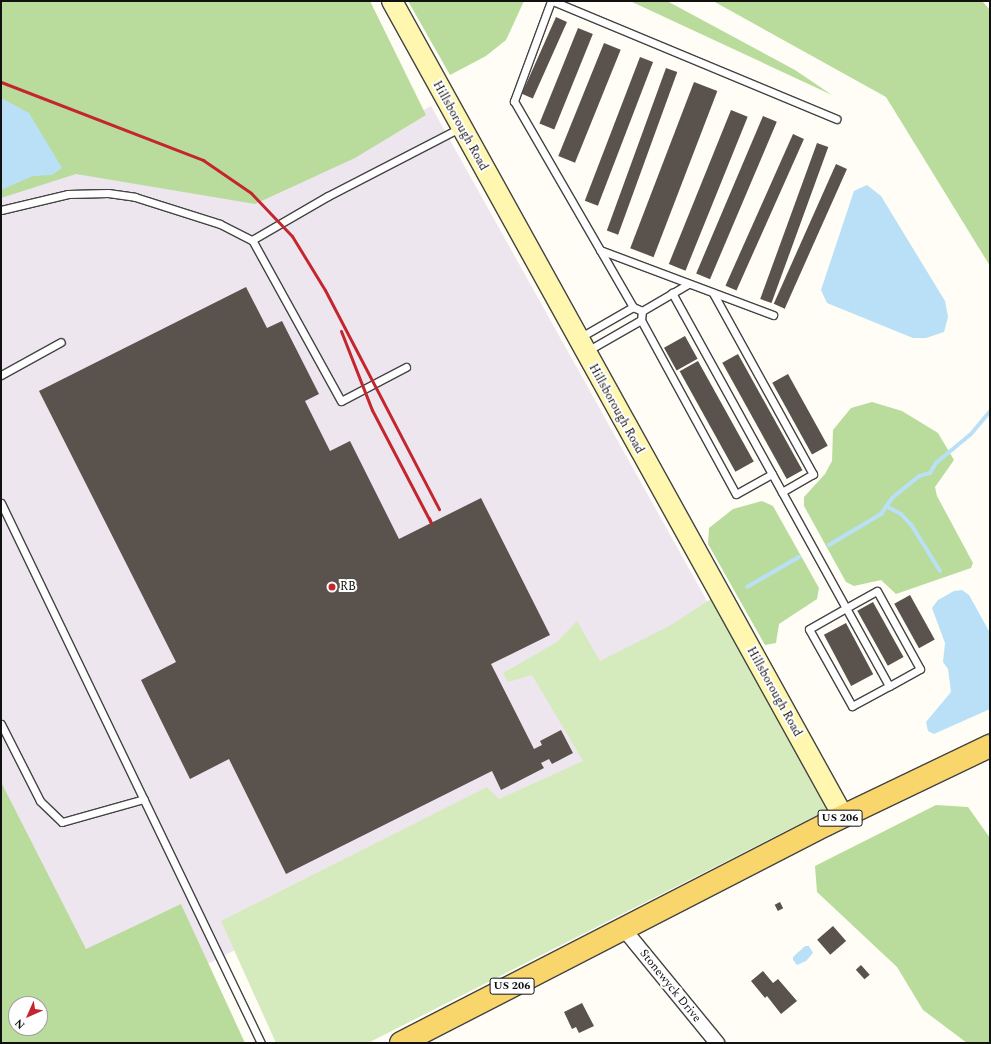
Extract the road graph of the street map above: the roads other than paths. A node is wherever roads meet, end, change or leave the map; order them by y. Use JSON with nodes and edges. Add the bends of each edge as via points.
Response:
{"nodes":[{"id":1,"x":392,"y":1,"type":"edge"},
{"id":2,"x":552,"y":1,"type":"edge"},
{"id":3,"x":836,"y":119,"type":"dead end"},
{"id":4,"x":460,"y":127,"type":"junction"},
{"id":5,"x":1,"y":210,"type":"edge"},
{"id":6,"x":252,"y":240,"type":"junction"},
{"id":7,"x":600,"y":250,"type":"junction"},
{"id":8,"x":688,"y":284,"type":"junction"},
{"id":9,"x":672,"y":293,"type":"junction"},
{"id":10,"x":713,"y":293,"type":"junction"},
{"id":11,"x":633,"y":307,"type":"junction"},
{"id":12,"x":642,"y":311,"type":"junction"},
{"id":13,"x":772,"y":315,"type":"dead end"},
{"id":14,"x":641,"y":320,"type":"junction"},
{"id":15,"x":61,"y":342,"type":"dead end"},
{"id":16,"x":581,"y":346,"type":"junction"},
{"id":17,"x":406,"y":367,"type":"dead end"},
{"id":18,"x":1,"y":375,"type":"edge"},
{"id":19,"x":772,"y":474,"type":"junction"},
{"id":20,"x":782,"y":492,"type":"junction"},
{"id":21,"x":1,"y":503,"type":"edge"},
{"id":22,"x":846,"y":608,"type":"junction"},
{"id":23,"x":889,"y":686,"type":"junction"},
{"id":24,"x":1,"y":724,"type":"edge"},
{"id":25,"x":990,"y":746,"type":"edge"},
{"id":26,"x":144,"y":799,"type":"junction"},
{"id":27,"x":843,"y":816,"type":"junction"},
{"id":28,"x":623,"y":928,"type":"junction"},
{"id":29,"x":261,"y":1043,"type":"edge"},
{"id":30,"x":401,"y":1043,"type":"edge"},
{"id":31,"x":717,"y":1043,"type":"edge"}],
"edges":[{"from":1,"to":4,"type":"street","name":"Hillsborough Road"},
{"from":2,"to":3,"type":"lane"},
{"from":2,"to":7,"type":"lane","via":[[514,101]]},
{"from":4,"to":6,"type":"lane","via":[[328,196]]},
{"from":4,"to":16,"type":"street","name":"Hillsborough Road"},
{"from":5,"to":6,"type":"lane","via":[[68,194],[108,192],[135,197],[220,224]]},
{"from":6,"to":17,"type":"lane","via":[[341,401]]},
{"from":7,"to":8,"type":"lane"},
{"from":7,"to":11,"type":"lane"},
{"from":8,"to":9,"type":"lane"},
{"from":8,"to":10,"type":"lane"},
{"from":9,"to":12,"type":"lane"},
{"from":9,"to":19,"type":"lane"},
{"from":10,"to":13,"type":"lane"},
{"from":10,"to":20,"type":"lane","via":[[813,474]]},
{"from":11,"to":12,"type":"lane"},
{"from":11,"to":16,"type":"lane"},
{"from":12,"to":14,"type":"lane"},
{"from":14,"to":16,"type":"lane"},
{"from":14,"to":19,"type":"lane","via":[[736,494]]},
{"from":15,"to":18,"type":"lane"},
{"from":16,"to":27,"type":"street","name":"Hillsborough Road"},
{"from":19,"to":20,"type":"lane"},
{"from":20,"to":22,"type":"lane"},
{"from":21,"to":26,"type":"lane"},
{"from":22,"to":23,"type":"lane"},
{"from":22,"to":23,"type":"lane","via":[[877,591],[920,669]]},
{"from":22,"to":23,"type":"lane","via":[[809,628],[820,648],[852,706]]},
{"from":24,"to":26,"type":"lane","via":[[40,801],[62,822]]},
{"from":25,"to":27,"type":"main road","number":"US 206"},
{"from":26,"to":29,"type":"lane"},
{"from":27,"to":28,"type":"main road","number":"US 206"},
{"from":28,"to":30,"type":"main road","number":"US 206"},
{"from":28,"to":31,"type":"street","name":"Stonewyck Drive"}]}
